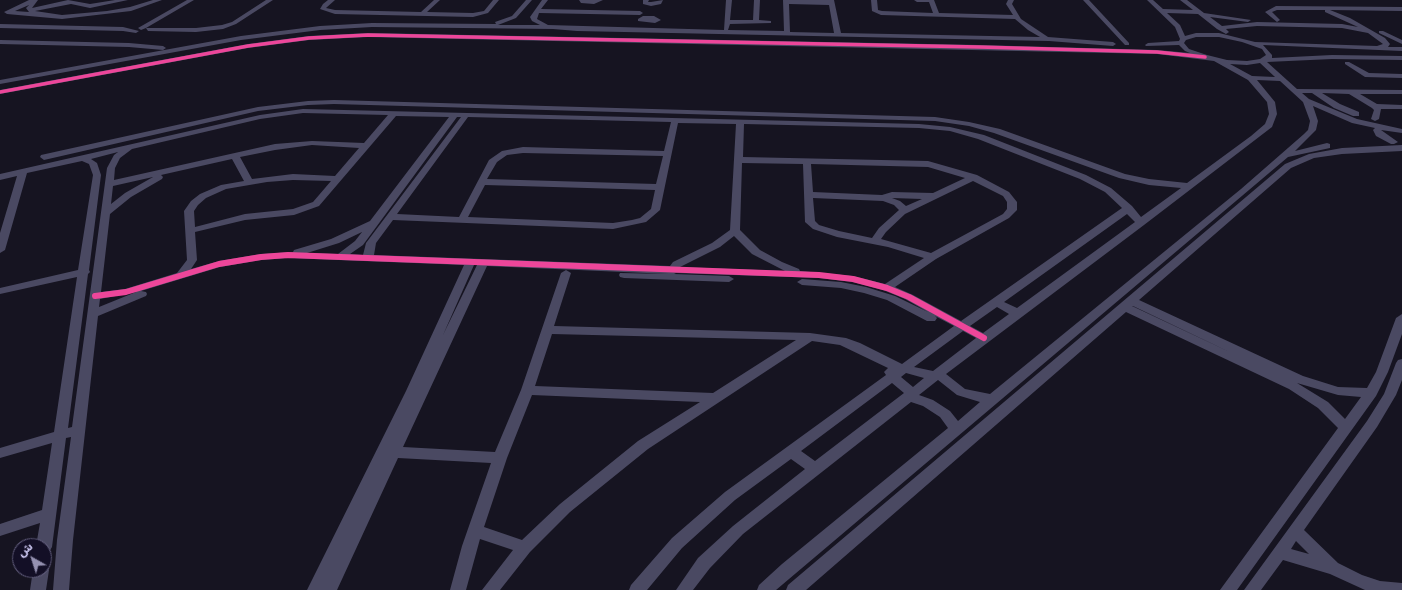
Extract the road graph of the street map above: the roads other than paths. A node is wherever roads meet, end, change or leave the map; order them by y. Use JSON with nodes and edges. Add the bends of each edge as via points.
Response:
{"nodes":[{"id":1,"x":34,"y":0,"type":"edge"},
{"id":2,"x":124,"y":0,"type":"edge"},
{"id":3,"x":158,"y":0,"type":"edge"},
{"id":4,"x":270,"y":0,"type":"edge"},
{"id":5,"x":332,"y":0,"type":"edge"},
{"id":6,"x":338,"y":0,"type":"edge"},
{"id":7,"x":437,"y":0,"type":"edge"},
{"id":8,"x":491,"y":0,"type":"edge"},
{"id":9,"x":496,"y":0,"type":"edge"},
{"id":10,"x":529,"y":0,"type":"edge"},
{"id":11,"x":545,"y":0,"type":"edge"},
{"id":12,"x":582,"y":0,"type":"edge"},
{"id":13,"x":660,"y":0,"type":"edge"},
{"id":14,"x":729,"y":0,"type":"edge"},
{"id":15,"x":757,"y":0,"type":"edge"},
{"id":16,"x":874,"y":0,"type":"edge"},
{"id":17,"x":917,"y":0,"type":"edge"},
{"id":18,"x":931,"y":0,"type":"edge"},
{"id":19,"x":1011,"y":0,"type":"edge"},
{"id":20,"x":1086,"y":0,"type":"edge"},
{"id":21,"x":1150,"y":0,"type":"edge"},
{"id":22,"x":1183,"y":0,"type":"edge"},
{"id":23,"x":71,"y":1,"type":"edge"},
{"id":24,"x":597,"y":1,"type":"edge"},
{"id":25,"x":786,"y":1,"type":"edge"},
{"id":26,"x":194,"y":2,"type":"edge"},
{"id":27,"x":649,"y":2,"type":"edge"},
{"id":28,"x":831,"y":2,"type":"edge"},
{"id":29,"x":112,"y":3,"type":"junction"},
{"id":30,"x":150,"y":3,"type":"junction"},
{"id":31,"x":1402,"y":9,"type":"edge"},
{"id":32,"x":30,"y":10,"type":"junction"},
{"id":33,"x":1324,"y":10,"type":"junction"},
{"id":34,"x":120,"y":11,"type":"junction"},
{"id":35,"x":1162,"y":11,"type":"junction"},
{"id":36,"x":1355,"y":11,"type":"junction"},
{"id":37,"x":424,"y":12,"type":"junction"},
{"id":38,"x":536,"y":12,"type":"junction"},
{"id":39,"x":590,"y":12,"type":"junction"},
{"id":40,"x":520,"y":13,"type":"junction"},
{"id":41,"x":613,"y":13,"type":"junction"},
{"id":42,"x":1200,"y":13,"type":"junction"},
{"id":43,"x":1402,"y":13,"type":"edge"},
{"id":44,"x":36,"y":14,"type":"junction"},
{"id":45,"x":94,"y":15,"type":"junction"},
{"id":46,"x":937,"y":15,"type":"junction"},
{"id":47,"x":62,"y":17,"type":"junction"},
{"id":48,"x":1017,"y":17,"type":"junction"},
{"id":49,"x":158,"y":19,"type":"junction"},
{"id":50,"x":165,"y":19,"type":"junction"},
{"id":51,"x":1348,"y":19,"type":"junction"},
{"id":52,"x":1243,"y":20,"type":"junction"},
{"id":53,"x":1277,"y":20,"type":"junction"},
{"id":54,"x":1285,"y":21,"type":"junction"},
{"id":55,"x":727,"y":22,"type":"junction"},
{"id":56,"x":756,"y":22,"type":"junction"},
{"id":57,"x":769,"y":22,"type":"dead end"},
{"id":58,"x":1251,"y":24,"type":"junction"},
{"id":59,"x":1331,"y":24,"type":"junction"},
{"id":60,"x":0,"y":26,"type":"edge"},
{"id":61,"x":484,"y":26,"type":"junction"},
{"id":62,"x":42,"y":27,"type":"junction"},
{"id":63,"x":419,"y":27,"type":"junction"},
{"id":64,"x":553,"y":27,"type":"junction"},
{"id":65,"x":102,"y":28,"type":"junction"},
{"id":66,"x":1219,"y":28,"type":"junction"},
{"id":67,"x":148,"y":29,"type":"junction"},
{"id":68,"x":576,"y":30,"type":"junction"},
{"id":69,"x":604,"y":30,"type":"junction"},
{"id":70,"x":136,"y":31,"type":"junction"},
{"id":71,"x":1368,"y":31,"type":"junction"},
{"id":72,"x":726,"y":32,"type":"junction"},
{"id":73,"x":472,"y":34,"type":"junction"},
{"id":74,"x":787,"y":34,"type":"junction"},
{"id":75,"x":838,"y":35,"type":"junction"},
{"id":76,"x":633,"y":36,"type":"junction"},
{"id":77,"x":260,"y":37,"type":"junction"},
{"id":78,"x":667,"y":37,"type":"junction"},
{"id":79,"x":1049,"y":39,"type":"junction"},
{"id":80,"x":1383,"y":39,"type":"junction"},
{"id":81,"x":1395,"y":39,"type":"junction"},
{"id":82,"x":1182,"y":41,"type":"junction"},
{"id":83,"x":1247,"y":41,"type":"junction"},
{"id":84,"x":0,"y":42,"type":"edge"},
{"id":85,"x":1402,"y":42,"type":"edge"},
{"id":86,"x":19,"y":44,"type":"junction"},
{"id":87,"x":104,"y":44,"type":"junction"},
{"id":88,"x":1113,"y":44,"type":"junction"},
{"id":89,"x":1127,"y":44,"type":"junction"},
{"id":90,"x":1136,"y":44,"type":"junction"},
{"id":91,"x":0,"y":45,"type":"edge"},
{"id":92,"x":73,"y":45,"type":"junction"},
{"id":93,"x":129,"y":45,"type":"junction"},
{"id":94,"x":979,"y":47,"type":"junction"},
{"id":95,"x":1317,"y":47,"type":"junction"},
{"id":96,"x":139,"y":48,"type":"junction"},
{"id":97,"x":1374,"y":48,"type":"junction"},
{"id":98,"x":1402,"y":49,"type":"edge"},
{"id":99,"x":176,"y":50,"type":"junction"},
{"id":100,"x":1141,"y":51,"type":"junction"},
{"id":101,"x":188,"y":53,"type":"junction"},
{"id":102,"x":132,"y":58,"type":"junction"},
{"id":103,"x":161,"y":58,"type":"junction"},
{"id":104,"x":1332,"y":58,"type":"junction"},
{"id":105,"x":1402,"y":58,"type":"edge"},
{"id":106,"x":1211,"y":59,"type":"junction"},
{"id":107,"x":1263,"y":61,"type":"junction"},
{"id":108,"x":1320,"y":62,"type":"dead end"},
{"id":109,"x":1347,"y":63,"type":"junction"},
{"id":110,"x":1402,"y":65,"type":"edge"},
{"id":111,"x":1402,"y":76,"type":"edge"},
{"id":112,"x":87,"y":77,"type":"junction"},
{"id":113,"x":1251,"y":78,"type":"junction"},
{"id":114,"x":1281,"y":79,"type":"junction"},
{"id":115,"x":0,"y":82,"type":"edge"},
{"id":116,"x":0,"y":85,"type":"edge"},
{"id":117,"x":1295,"y":91,"type":"junction"},
{"id":118,"x":1312,"y":91,"type":"junction"},
{"id":119,"x":1350,"y":91,"type":"junction"},
{"id":120,"x":1402,"y":92,"type":"edge"},
{"id":121,"x":0,"y":94,"type":"edge"},
{"id":122,"x":1306,"y":101,"type":"junction"},
{"id":123,"x":544,"y":105,"type":"junction"},
{"id":124,"x":1374,"y":106,"type":"junction"},
{"id":125,"x":1402,"y":107,"type":"edge"},
{"id":126,"x":607,"y":110,"type":"junction"},
{"id":127,"x":644,"y":111,"type":"junction"},
{"id":128,"x":777,"y":111,"type":"junction"},
{"id":129,"x":394,"y":113,"type":"junction"},
{"id":130,"x":455,"y":114,"type":"junction"},
{"id":131,"x":467,"y":114,"type":"junction"},
{"id":132,"x":517,"y":116,"type":"junction"},
{"id":133,"x":601,"y":118,"type":"junction"},
{"id":134,"x":642,"y":120,"type":"junction"},
{"id":135,"x":740,"y":121,"type":"junction"},
{"id":136,"x":187,"y":123,"type":"junction"},
{"id":137,"x":675,"y":123,"type":"junction"},
{"id":138,"x":1377,"y":123,"type":"junction"},
{"id":139,"x":1402,"y":124,"type":"edge"},
{"id":140,"x":442,"y":130,"type":"junction"},
{"id":141,"x":455,"y":130,"type":"junction"},
{"id":142,"x":1402,"y":131,"type":"edge"},
{"id":143,"x":1399,"y":144,"type":"edge"},
{"id":144,"x":135,"y":146,"type":"junction"},
{"id":145,"x":367,"y":146,"type":"junction"},
{"id":146,"x":667,"y":154,"type":"junction"},
{"id":147,"x":234,"y":155,"type":"junction"},
{"id":148,"x":1285,"y":156,"type":"junction"},
{"id":149,"x":1067,"y":157,"type":"junction"},
{"id":150,"x":84,"y":158,"type":"junction"},
{"id":151,"x":739,"y":160,"type":"junction"},
{"id":152,"x":806,"y":162,"type":"junction"},
{"id":153,"x":1053,"y":165,"type":"junction"},
{"id":154,"x":111,"y":168,"type":"junction"},
{"id":155,"x":176,"y":169,"type":"junction"},
{"id":156,"x":24,"y":171,"type":"junction"},
{"id":157,"x":97,"y":171,"type":"junction"},
{"id":158,"x":0,"y":177,"type":"edge"},
{"id":159,"x":974,"y":178,"type":"junction"},
{"id":160,"x":339,"y":179,"type":"junction"},
{"id":161,"x":249,"y":182,"type":"junction"},
{"id":162,"x":481,"y":182,"type":"junction"},
{"id":163,"x":109,"y":184,"type":"junction"},
{"id":164,"x":1258,"y":184,"type":"junction"},
{"id":165,"x":1190,"y":186,"type":"junction"},
{"id":166,"x":659,"y":187,"type":"junction"},
{"id":167,"x":808,"y":195,"type":"junction"},
{"id":168,"x":934,"y":196,"type":"junction"},
{"id":169,"x":884,"y":198,"type":"junction"},
{"id":170,"x":1129,"y":208,"type":"junction"},
{"id":171,"x":12,"y":211,"type":"junction"},
{"id":172,"x":904,"y":211,"type":"junction"},
{"id":173,"x":0,"y":214,"type":"edge"},
{"id":174,"x":104,"y":214,"type":"junction"},
{"id":175,"x":390,"y":217,"type":"junction"},
{"id":176,"x":462,"y":220,"type":"junction"},
{"id":177,"x":1140,"y":223,"type":"junction"},
{"id":178,"x":375,"y":226,"type":"junction"},
{"id":179,"x":189,"y":231,"type":"junction"},
{"id":180,"x":735,"y":231,"type":"junction"},
{"id":181,"x":875,"y":240,"type":"junction"},
{"id":182,"x":0,"y":250,"type":"edge"},
{"id":183,"x":288,"y":255,"type":"junction"},
{"id":184,"x":340,"y":257,"type":"junction"},
{"id":185,"x":932,"y":257,"type":"junction"},
{"id":186,"x":369,"y":258,"type":"junction"},
{"id":187,"x":192,"y":260,"type":"junction"},
{"id":188,"x":211,"y":266,"type":"junction"},
{"id":189,"x":475,"y":266,"type":"junction"},
{"id":190,"x":566,"y":273,"type":"junction"},
{"id":191,"x":672,"y":273,"type":"junction"},
{"id":192,"x":182,"y":274,"type":"junction"},
{"id":193,"x":84,"y":277,"type":"junction"},
{"id":194,"x":802,"y":278,"type":"junction"},
{"id":195,"x":96,"y":280,"type":"junction"},
{"id":196,"x":887,"y":288,"type":"junction"},
{"id":197,"x":0,"y":291,"type":"edge"},
{"id":198,"x":94,"y":296,"type":"junction"},
{"id":199,"x":996,"y":302,"type":"junction"},
{"id":200,"x":1129,"y":304,"type":"junction"},
{"id":201,"x":92,"y":314,"type":"junction"},
{"id":202,"x":1019,"y":314,"type":"junction"},
{"id":203,"x":1402,"y":318,"type":"edge"},
{"id":204,"x":958,"y":328,"type":"junction"},
{"id":205,"x":547,"y":330,"type":"junction"},
{"id":206,"x":810,"y":337,"type":"junction"},
{"id":207,"x":981,"y":341,"type":"junction"},
{"id":208,"x":1402,"y":365,"type":"edge"},
{"id":209,"x":898,"y":373,"type":"junction"},
{"id":210,"x":937,"y":375,"type":"junction"},
{"id":211,"x":1296,"y":383,"type":"junction"},
{"id":212,"x":527,"y":390,"type":"junction"},
{"id":213,"x":1371,"y":393,"type":"junction"},
{"id":214,"x":910,"y":395,"type":"junction"},
{"id":215,"x":716,"y":398,"type":"junction"},
{"id":216,"x":993,"y":399,"type":"junction"},
{"id":217,"x":1346,"y":428,"type":"junction"},
{"id":218,"x":78,"y":430,"type":"junction"},
{"id":219,"x":956,"y":430,"type":"junction"},
{"id":220,"x":60,"y":435,"type":"junction"},
{"id":221,"x":791,"y":451,"type":"junction"},
{"id":222,"x":393,"y":452,"type":"junction"},
{"id":223,"x":0,"y":453,"type":"edge"},
{"id":224,"x":500,"y":458,"type":"junction"},
{"id":225,"x":815,"y":469,"type":"junction"},
{"id":226,"x":49,"y":514,"type":"junction"},
{"id":227,"x":0,"y":530,"type":"edge"},
{"id":228,"x":475,"y":531,"type":"junction"},
{"id":229,"x":1295,"y":531,"type":"junction"},
{"id":230,"x":45,"y":538,"type":"edge"},
{"id":231,"x":524,"y":547,"type":"junction"},
{"id":232,"x":1280,"y":552,"type":"junction"},
{"id":233,"x":1334,"y":568,"type":"junction"},
{"id":234,"x":40,"y":578,"type":"edge"},
{"id":235,"x":38,"y":590,"type":"edge"},
{"id":236,"x":61,"y":590,"type":"edge"},
{"id":237,"x":315,"y":590,"type":"edge"},
{"id":238,"x":329,"y":590,"type":"edge"},
{"id":239,"x":458,"y":590,"type":"edge"},
{"id":240,"x":490,"y":590,"type":"edge"},
{"id":241,"x":638,"y":590,"type":"edge"},
{"id":242,"x":684,"y":590,"type":"edge"},
{"id":243,"x":765,"y":590,"type":"edge"},
{"id":244,"x":794,"y":590,"type":"edge"},
{"id":245,"x":1228,"y":590,"type":"edge"},
{"id":246,"x":1252,"y":590,"type":"edge"},
{"id":247,"x":1402,"y":590,"type":"edge"}],
"edges":[{"from":1,"to":32,"type":"street"},
{"from":1,"to":44,"type":"street","via":[[6,12]]},
{"from":2,"to":29,"type":"street"},
{"from":3,"to":30,"type":"street"},
{"from":4,"to":67,"type":"street","via":[[234,23],[223,27],[196,30]]},
{"from":5,"to":9,"type":"street","via":[[324,9],[336,12],[473,15],[486,12]]},
{"from":6,"to":37,"type":"street","via":[[330,9]]},
{"from":7,"to":37,"type":"street"},
{"from":8,"to":37,"type":"street","via":[[483,10],[477,12]]},
{"from":10,"to":40,"type":"street"},
{"from":11,"to":38,"type":"street"},
{"from":12,"to":24,"type":"street"},
{"from":13,"to":27,"type":"street","via":[[659,3]]},
{"from":14,"to":55,"type":"street"},
{"from":15,"to":56,"type":"street"},
{"from":16,"to":46,"type":"street","via":[[874,10],[879,13]]},
{"from":17,"to":18,"type":"street"},
{"from":18,"to":46,"type":"street"},
{"from":19,"to":48,"type":"street","via":[[1009,4]]},
{"from":20,"to":89,"type":"street"},
{"from":21,"to":35,"type":"street"},
{"from":22,"to":42,"type":"street"},
{"from":23,"to":29,"type":"street","via":[[85,6]]},
{"from":23,"to":32,"type":"street"},
{"from":24,"to":39,"type":"street"},
{"from":25,"to":28,"type":"street"},
{"from":25,"to":74,"type":"street"},
{"from":26,"to":49,"type":"street","via":[[185,4]]},
{"from":26,"to":50,"type":"street"},
{"from":27,"to":41,"type":"street","via":[[646,18],[640,13]]},
{"from":28,"to":75,"type":"street"},
{"from":29,"to":34,"type":"street"},
{"from":30,"to":34,"type":"street"},
{"from":30,"to":45,"type":"street","via":[[130,15]]},
{"from":31,"to":53,"type":"street","via":[[1270,9],[1268,12]]},
{"from":32,"to":44,"type":"street"},
{"from":33,"to":36,"type":"street"},
{"from":33,"to":51,"type":"street"},
{"from":33,"to":54,"type":"street","via":[[1279,11],[1277,13]]},
{"from":34,"to":45,"type":"street"},
{"from":35,"to":42,"type":"street"},
{"from":35,"to":82,"type":"street","via":[[1178,26]]},
{"from":36,"to":43,"type":"street"},
{"from":36,"to":81,"type":"street","via":[[1359,19]]},
{"from":38,"to":39,"type":"street"},
{"from":38,"to":40,"type":"street","via":[[526,15]]},
{"from":38,"to":64,"type":"street","via":[[534,20]]},
{"from":39,"to":41,"type":"street"},
{"from":40,"to":61,"type":"street"},
{"from":41,"to":69,"type":"street"},
{"from":42,"to":52,"type":"street"},
{"from":42,"to":66,"type":"street"},
{"from":44,"to":47,"type":"street"},
{"from":45,"to":47,"type":"street"},
{"from":46,"to":48,"type":"street"},
{"from":47,"to":62,"type":"street"},
{"from":48,"to":79,"type":"street","via":[[1030,29]]},
{"from":49,"to":50,"type":"street"},
{"from":49,"to":65,"type":"street"},
{"from":49,"to":70,"type":"street"},
{"from":50,"to":67,"type":"street"},
{"from":51,"to":59,"type":"street"},
{"from":51,"to":71,"type":"street"},
{"from":52,"to":53,"type":"street"},
{"from":52,"to":58,"type":"street"},
{"from":53,"to":54,"type":"street"},
{"from":54,"to":59,"type":"street"},
{"from":55,"to":56,"type":"street"},
{"from":55,"to":72,"type":"street"},
{"from":56,"to":57,"type":"street"},
{"from":58,"to":59,"type":"street"},
{"from":58,"to":66,"type":"street"},
{"from":59,"to":71,"type":"street"},
{"from":60,"to":62,"type":"street"},
{"from":61,"to":63,"type":"street"},
{"from":61,"to":64,"type":"street"},
{"from":61,"to":73,"type":"street"},
{"from":62,"to":65,"type":"street"},
{"from":63,"to":73,"type":"street"},
{"from":63,"to":77,"type":"street","via":[[332,27]]},
{"from":64,"to":68,"type":"street"},
{"from":65,"to":70,"type":"street"},
{"from":66,"to":83,"type":"street"},
{"from":67,"to":93,"type":"street","via":[[130,39]]},
{"from":68,"to":69,"type":"street"},
{"from":68,"to":73,"type":"street"},
{"from":68,"to":76,"type":"street"},
{"from":69,"to":72,"type":"street"},
{"from":70,"to":87,"type":"street","via":[[122,39]]},
{"from":71,"to":80,"type":"street"},
{"from":72,"to":74,"type":"street"},
{"from":73,"to":76,"type":"street"},
{"from":73,"to":94,"type":"street"},
{"from":73,"to":101,"type":"street","via":[[339,36]]},
{"from":73,"to":112,"type":"street","via":[[307,41],[226,52]]},
{"from":74,"to":75,"type":"street"},
{"from":75,"to":79,"type":"street"},
{"from":76,"to":78,"type":"street"},
{"from":77,"to":99,"type":"street"},
{"from":77,"to":101,"type":"street"},
{"from":78,"to":88,"type":"street"},
{"from":78,"to":94,"type":"street"},
{"from":79,"to":88,"type":"street"},
{"from":80,"to":81,"type":"street"},
{"from":80,"to":97,"type":"street","via":[[1386,46]]},
{"from":81,"to":85,"type":"street"},
{"from":82,"to":83,"type":"street","via":[[1196,35],[1207,35]]},
{"from":82,"to":90,"type":"street"},
{"from":82,"to":106,"type":"street","via":[[1188,50]]},
{"from":83,"to":95,"type":"street"},
{"from":83,"to":107,"type":"street","via":[[1268,52],[1269,55]]},
{"from":84,"to":86,"type":"street"},
{"from":86,"to":91,"type":"street"},
{"from":86,"to":92,"type":"street"},
{"from":87,"to":92,"type":"street"},
{"from":87,"to":93,"type":"street"},
{"from":88,"to":89,"type":"street"},
{"from":89,"to":90,"type":"street"},
{"from":90,"to":100,"type":"street","via":[[1146,49]]},
{"from":92,"to":96,"type":"street"},
{"from":93,"to":96,"type":"street"},
{"from":94,"to":100,"type":"street"},
{"from":95,"to":97,"type":"street"},
{"from":95,"to":104,"type":"street"},
{"from":96,"to":99,"type":"street"},
{"from":96,"to":102,"type":"street","via":[[138,54]]},
{"from":97,"to":98,"type":"street"},
{"from":99,"to":102,"type":"street"},
{"from":100,"to":106,"type":"street"},
{"from":101,"to":103,"type":"street"},
{"from":102,"to":115,"type":"street"},
{"from":103,"to":112,"type":"street"},
{"from":103,"to":116,"type":"street"},
{"from":104,"to":105,"type":"street"},
{"from":104,"to":107,"type":"street"},
{"from":106,"to":107,"type":"street","via":[[1237,63]]},
{"from":106,"to":113,"type":"street"},
{"from":107,"to":114,"type":"street"},
{"from":108,"to":109,"type":"street"},
{"from":109,"to":110,"type":"street"},
{"from":109,"to":111,"type":"street","via":[[1368,74]]},
{"from":112,"to":121,"type":"street"},
{"from":113,"to":114,"type":"street"},
{"from":113,"to":165,"type":"street","via":[[1271,102],[1273,114],[1269,125]]},
{"from":114,"to":117,"type":"street"},
{"from":117,"to":118,"type":"street"},
{"from":117,"to":122,"type":"street"},
{"from":118,"to":119,"type":"street"},
{"from":118,"to":138,"type":"street","via":[[1337,106]]},
{"from":119,"to":120,"type":"street"},
{"from":119,"to":124,"type":"street"},
{"from":122,"to":138,"type":"street","via":[[1333,113]]},
{"from":122,"to":148,"type":"street","via":[[1314,121],[1312,130]]},
{"from":123,"to":126,"type":"street"},
{"from":123,"to":128,"type":"street"},
{"from":123,"to":136,"type":"street","via":[[308,103],[258,109]]},
{"from":124,"to":125,"type":"street"},
{"from":124,"to":138,"type":"street","via":[[1378,110]]},
{"from":126,"to":127,"type":"street"},
{"from":126,"to":133,"type":"street","via":[[609,114]]},
{"from":127,"to":128,"type":"street"},
{"from":127,"to":134,"type":"street","via":[[639,116]]},
{"from":128,"to":149,"type":"street","via":[[952,121],[997,131]]},
{"from":129,"to":130,"type":"street"},
{"from":129,"to":144,"type":"street","via":[[280,113]]},
{"from":129,"to":145,"type":"street"},
{"from":130,"to":131,"type":"street"},
{"from":130,"to":140,"type":"street"},
{"from":131,"to":132,"type":"street"},
{"from":131,"to":141,"type":"street"},
{"from":132,"to":133,"type":"street"},
{"from":132,"to":137,"type":"street","via":[[530,121]]},
{"from":133,"to":134,"type":"street"},
{"from":134,"to":137,"type":"street"},
{"from":135,"to":137,"type":"street"},
{"from":135,"to":151,"type":"street"},
{"from":135,"to":153,"type":"street","via":[[950,129],[994,141]]},
{"from":136,"to":136,"type":"street","via":[[44,157],[45,152],[51,150]]},
{"from":137,"to":146,"type":"street"},
{"from":138,"to":139,"type":"street"},
{"from":138,"to":142,"type":"street"},
{"from":138,"to":143,"type":"street","via":[[1379,134]]},
{"from":140,"to":141,"type":"street"},
{"from":140,"to":178,"type":"street"},
{"from":141,"to":175,"type":"street"},
{"from":143,"to":148,"type":"street","via":[[1332,145]]},
{"from":143,"to":164,"type":"street","via":[[1312,156],[1288,166]]},
{"from":144,"to":150,"type":"street"},
{"from":144,"to":154,"type":"street","via":[[117,157]]},
{"from":145,"to":147,"type":"street","via":[[300,144]]},
{"from":145,"to":160,"type":"street"},
{"from":146,"to":162,"type":"street","via":[[517,150],[496,157]]},
{"from":146,"to":166,"type":"street"},
{"from":147,"to":155,"type":"street"},
{"from":147,"to":161,"type":"street"},
{"from":148,"to":164,"type":"street"},
{"from":149,"to":153,"type":"street"},
{"from":149,"to":165,"type":"street","via":[[1135,179]]},
{"from":150,"to":156,"type":"street"},
{"from":150,"to":157,"type":"street","via":[[93,163]]},
{"from":151,"to":152,"type":"street"},
{"from":151,"to":180,"type":"street"},
{"from":152,"to":159,"type":"street","via":[[928,164],[945,167]]},
{"from":152,"to":167,"type":"street"},
{"from":153,"to":170,"type":"street","via":[[1096,184],[1115,195]]},
{"from":154,"to":157,"type":"street"},
{"from":154,"to":163,"type":"street"},
{"from":155,"to":163,"type":"street"},
{"from":155,"to":174,"type":"street","via":[[137,189]]},
{"from":156,"to":158,"type":"street"},
{"from":156,"to":171,"type":"street"},
{"from":157,"to":193,"type":"street"},
{"from":159,"to":168,"type":"street"},
{"from":159,"to":185,"type":"street","via":[[1006,194],[1012,202],[1012,210],[1006,216]]},
{"from":160,"to":161,"type":"street","via":[[285,177]]},
{"from":160,"to":179,"type":"street","via":[[319,201],[306,208],[294,212],[245,217]]},
{"from":161,"to":179,"type":"street","via":[[217,190],[198,200],[189,211]]},
{"from":162,"to":166,"type":"street"},
{"from":162,"to":176,"type":"street"},
{"from":163,"to":174,"type":"street"},
{"from":164,"to":200,"type":"street"},
{"from":164,"to":216,"type":"street"},
{"from":165,"to":177,"type":"street"},
{"from":166,"to":176,"type":"street","via":[[657,205],[650,215],[643,220],[624,225]]},
{"from":167,"to":169,"type":"street"},
{"from":167,"to":181,"type":"street","via":[[810,222],[816,227],[837,234]]},
{"from":168,"to":169,"type":"street","via":[[892,195]]},
{"from":168,"to":172,"type":"street"},
{"from":169,"to":172,"type":"street","via":[[897,203]]},
{"from":170,"to":177,"type":"street"},
{"from":170,"to":199,"type":"street"},
{"from":171,"to":173,"type":"street"},
{"from":171,"to":182,"type":"street"},
{"from":172,"to":181,"type":"street","via":[[891,221]]},
{"from":174,"to":195,"type":"street"},
{"from":175,"to":176,"type":"street"},
{"from":175,"to":178,"type":"street"},
{"from":177,"to":202,"type":"street"},
{"from":178,"to":183,"type":"street"},
{"from":178,"to":184,"type":"street","via":[[356,246]]},
{"from":178,"to":186,"type":"street","via":[[368,248]]},
{"from":179,"to":187,"type":"street"},
{"from":180,"to":191,"type":"street","via":[[716,245],[681,262]]},
{"from":180,"to":194,"type":"street","via":[[756,252]]},
{"from":181,"to":185,"type":"street"},
{"from":183,"to":184,"type":"street"},
{"from":183,"to":188,"type":"street"},
{"from":184,"to":186,"type":"street"},
{"from":185,"to":196,"type":"street"},
{"from":186,"to":189,"type":"street"},
{"from":187,"to":188,"type":"street"},
{"from":187,"to":192,"type":"street"},
{"from":188,"to":192,"type":"street"},
{"from":189,"to":190,"type":"street"},
{"from":189,"to":191,"type":"street"},
{"from":189,"to":201,"type":"street","via":[[288,262],[251,265],[179,281]]},
{"from":189,"to":222,"type":"street"},
{"from":189,"to":237,"type":"street"},
{"from":190,"to":191,"type":"street"},
{"from":190,"to":205,"type":"street"},
{"from":191,"to":194,"type":"street"},
{"from":192,"to":198,"type":"street","via":[[126,292]]},
{"from":193,"to":195,"type":"street"},
{"from":193,"to":197,"type":"street"},
{"from":193,"to":220,"type":"street"},
{"from":194,"to":196,"type":"street","via":[[841,277]]},
{"from":194,"to":204,"type":"street","via":[[878,294]]},
{"from":195,"to":198,"type":"street"},
{"from":196,"to":204,"type":"street","via":[[909,298]]},
{"from":198,"to":201,"type":"street"},
{"from":199,"to":202,"type":"street"},
{"from":199,"to":204,"type":"street"},
{"from":200,"to":211,"type":"street"},
{"from":200,"to":244,"type":"street"},
{"from":201,"to":218,"type":"street"},
{"from":202,"to":207,"type":"street"},
{"from":203,"to":213,"type":"street","via":[[1382,372]]},
{"from":204,"to":207,"type":"street"},
{"from":204,"to":209,"type":"street"},
{"from":205,"to":206,"type":"street"},
{"from":205,"to":212,"type":"street"},
{"from":206,"to":209,"type":"street","via":[[842,341],[856,346]]},
{"from":206,"to":215,"type":"street"},
{"from":207,"to":210,"type":"street"},
{"from":208,"to":229,"type":"street","via":[[1390,395],[1372,424]]},
{"from":209,"to":210,"type":"street"},
{"from":209,"to":214,"type":"street"},
{"from":209,"to":221,"type":"street"},
{"from":210,"to":214,"type":"street"},
{"from":210,"to":216,"type":"street","via":[[961,392]]},
{"from":211,"to":213,"type":"street","via":[[1338,391]]},
{"from":211,"to":217,"type":"street"},
{"from":212,"to":215,"type":"street"},
{"from":212,"to":224,"type":"street"},
{"from":213,"to":217,"type":"street"},
{"from":214,"to":219,"type":"street","via":[[945,414]]},
{"from":214,"to":225,"type":"street"},
{"from":215,"to":231,"type":"street","via":[[643,445],[565,508]]},
{"from":216,"to":219,"type":"street"},
{"from":217,"to":245,"type":"street"},
{"from":218,"to":220,"type":"street"},
{"from":218,"to":236,"type":"street"},
{"from":219,"to":243,"type":"street"},
{"from":220,"to":223,"type":"street"},
{"from":220,"to":226,"type":"street"},
{"from":221,"to":225,"type":"street"},
{"from":221,"to":241,"type":"street","via":[[695,525],[659,563]]},
{"from":222,"to":224,"type":"street"},
{"from":222,"to":238,"type":"street"},
{"from":224,"to":228,"type":"street"},
{"from":225,"to":242,"type":"street","via":[[738,530],[704,564]]},
{"from":226,"to":227,"type":"street"},
{"from":226,"to":230,"type":"street"},
{"from":228,"to":231,"type":"street"},
{"from":228,"to":239,"type":"street"},
{"from":229,"to":232,"type":"street"},
{"from":229,"to":233,"type":"street"},
{"from":231,"to":240,"type":"street"},
{"from":232,"to":233,"type":"street"},
{"from":232,"to":246,"type":"street"},
{"from":233,"to":247,"type":"street","via":[[1375,586]]},
{"from":234,"to":235,"type":"street"}]}
